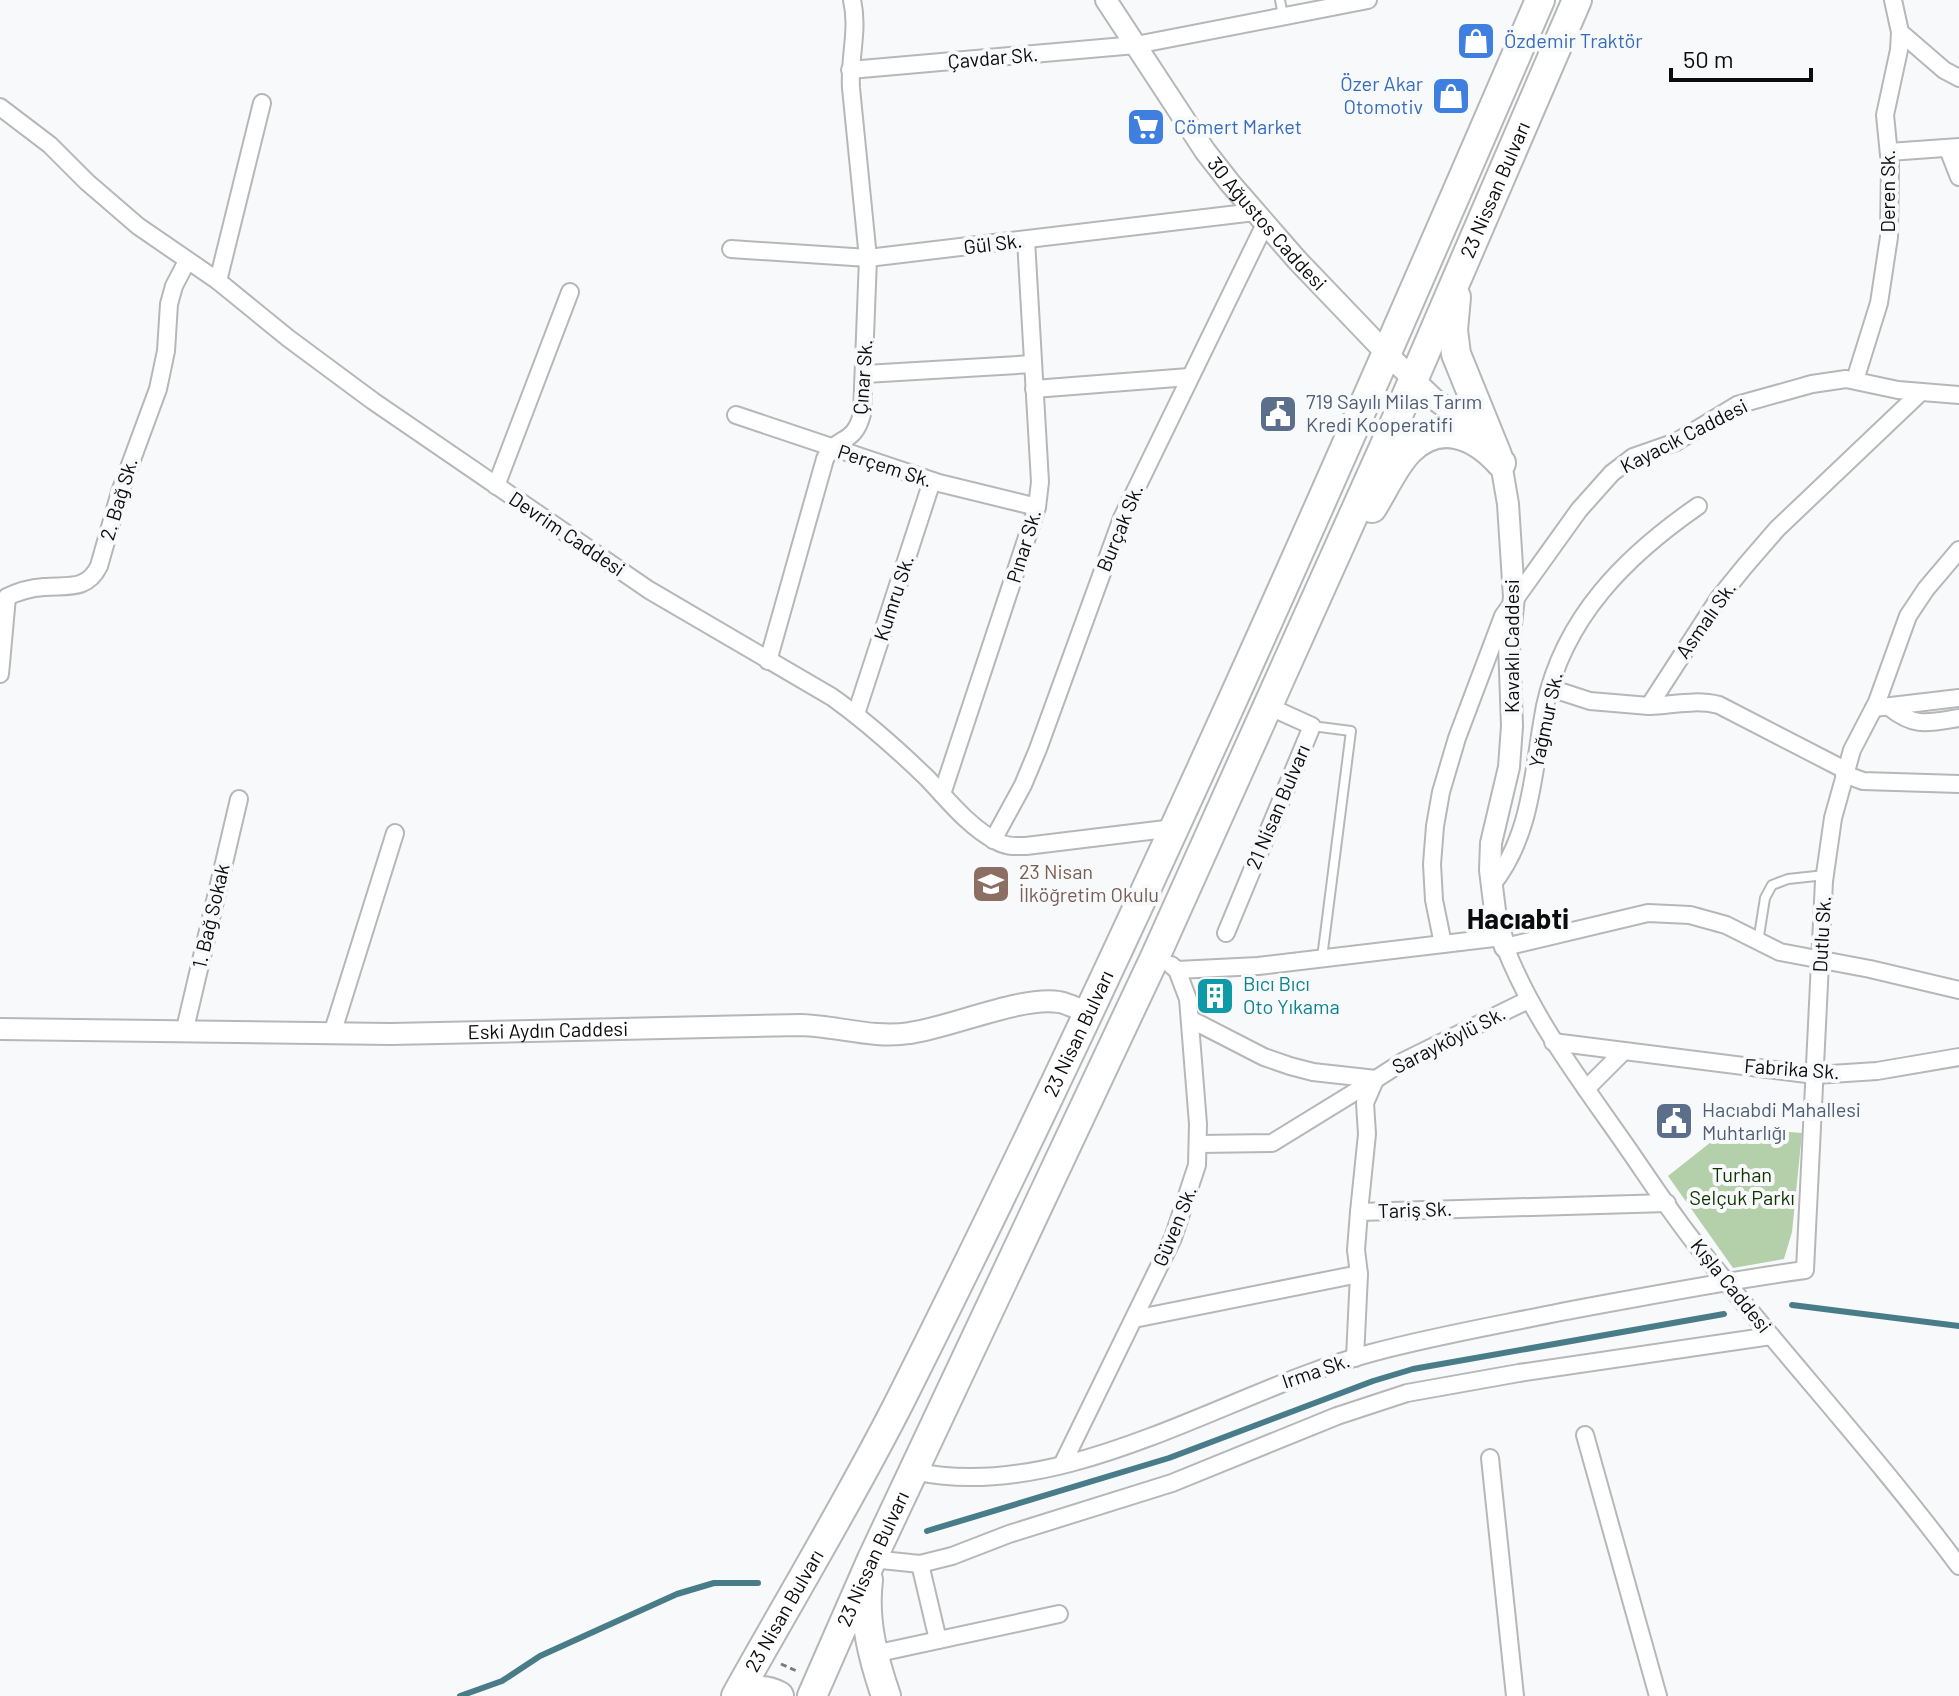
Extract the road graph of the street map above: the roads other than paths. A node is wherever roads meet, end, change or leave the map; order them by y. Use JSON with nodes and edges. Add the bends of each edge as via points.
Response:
{"nodes":[{"id":1,"x":852,"y":0,"type":"edge"},
{"id":2,"x":1106,"y":0,"type":"edge"},
{"id":3,"x":1368,"y":0,"type":"edge"},
{"id":4,"x":1540,"y":0,"type":"edge"},
{"id":5,"x":1577,"y":0,"type":"edge"},
{"id":6,"x":1893,"y":0,"type":"edge"},
{"id":7,"x":1281,"y":8,"type":"edge"},
{"id":8,"x":1900,"y":32,"type":"junction"},
{"id":9,"x":1136,"y":45,"type":"junction"},
{"id":10,"x":850,"y":70,"type":"junction"},
{"id":11,"x":1959,"y":78,"type":"edge"},
{"id":12,"x":262,"y":103,"type":"dead end"},
{"id":13,"x":0,"y":107,"type":"edge"},
{"id":14,"x":1954,"y":148,"type":"edge"},
{"id":15,"x":1889,"y":152,"type":"junction"},
{"id":16,"x":1959,"y":177,"type":"edge"},
{"id":17,"x":1260,"y":218,"type":"junction"},
{"id":18,"x":1026,"y":240,"type":"junction"},
{"id":19,"x":731,"y":249,"type":"dead end"},
{"id":20,"x":868,"y":258,"type":"junction"},
{"id":21,"x":187,"y":261,"type":"junction"},
{"id":22,"x":1459,"y":273,"type":"junction"},
{"id":23,"x":218,"y":281,"type":"junction"},
{"id":24,"x":570,"y":292,"type":"dead end"},
{"id":25,"x":1387,"y":354,"type":"junction"},
{"id":26,"x":1033,"y":364,"type":"junction"},
{"id":27,"x":865,"y":374,"type":"junction"},
{"id":28,"x":1189,"y":377,"type":"junction"},
{"id":29,"x":1413,"y":380,"type":"junction"},
{"id":30,"x":1855,"y":380,"type":"junction"},
{"id":31,"x":1034,"y":389,"type":"junction"},
{"id":32,"x":1921,"y":392,"type":"junction"},
{"id":33,"x":1959,"y":395,"type":"edge"},
{"id":34,"x":736,"y":415,"type":"dead end"},
{"id":35,"x":832,"y":448,"type":"junction"},
{"id":36,"x":1501,"y":463,"type":"junction"},
{"id":37,"x":932,"y":481,"type":"junction"},
{"id":38,"x":496,"y":486,"type":"junction"},
{"id":39,"x":1698,"y":506,"type":"dead end"},
{"id":40,"x":1037,"y":507,"type":"junction"},
{"id":41,"x":1959,"y":550,"type":"edge"},
{"id":42,"x":4,"y":596,"type":"edge"},
{"id":43,"x":1514,"y":597,"type":"junction"},
{"id":44,"x":1311,"y":608,"type":"junction"},
{"id":45,"x":768,"y":661,"type":"junction"},
{"id":46,"x":0,"y":674,"type":"edge"},
{"id":47,"x":1550,"y":688,"type":"junction"},
{"id":48,"x":1959,"y":698,"type":"edge"},
{"id":49,"x":1268,"y":706,"type":"junction"},
{"id":50,"x":1649,"y":706,"type":"junction"},
{"id":51,"x":1882,"y":707,"type":"junction"},
{"id":52,"x":856,"y":714,"type":"junction"},
{"id":53,"x":1959,"y":718,"type":"edge"},
{"id":54,"x":1312,"y":726,"type":"junction"},
{"id":55,"x":1844,"y":772,"type":"junction"},
{"id":56,"x":1959,"y":784,"type":"edge"},
{"id":57,"x":942,"y":794,"type":"junction"},
{"id":58,"x":239,"y":799,"type":"dead end"},
{"id":59,"x":1174,"y":828,"type":"junction"},
{"id":60,"x":395,"y":833,"type":"dead end"},
{"id":61,"x":993,"y":840,"type":"junction"},
{"id":62,"x":1825,"y":875,"type":"junction"},
{"id":63,"x":1491,"y":886,"type":"junction"},
{"id":64,"x":1226,"y":933,"type":"dead end"},
{"id":65,"x":1503,"y":942,"type":"junction"},
{"id":66,"x":1758,"y":942,"type":"junction"},
{"id":67,"x":1443,"y":944,"type":"junction"},
{"id":68,"x":1322,"y":958,"type":"junction"},
{"id":69,"x":1820,"y":959,"type":"junction"},
{"id":70,"x":1166,"y":963,"type":"junction"},
{"id":71,"x":1959,"y":990,"type":"edge"},
{"id":72,"x":1528,"y":1000,"type":"junction"},
{"id":73,"x":1088,"y":1013,"type":"junction"},
{"id":74,"x":1190,"y":1019,"type":"junction"},
{"id":75,"x":0,"y":1029,"type":"edge"},
{"id":76,"x":184,"y":1033,"type":"junction"},
{"id":77,"x":332,"y":1034,"type":"junction"},
{"id":78,"x":1553,"y":1042,"type":"junction"},
{"id":79,"x":1624,"y":1051,"type":"junction"},
{"id":80,"x":1959,"y":1057,"type":"edge"},
{"id":81,"x":1815,"y":1075,"type":"junction"},
{"id":82,"x":1376,"y":1079,"type":"junction"},
{"id":83,"x":1586,"y":1089,"type":"junction"},
{"id":84,"x":1199,"y":1144,"type":"junction"},
{"id":85,"x":1667,"y":1203,"type":"junction"},
{"id":86,"x":1359,"y":1212,"type":"junction"},
{"id":87,"x":1359,"y":1274,"type":"junction"},
{"id":88,"x":1725,"y":1281,"type":"junction"},
{"id":89,"x":1134,"y":1319,"type":"junction"},
{"id":90,"x":1771,"y":1336,"type":"junction"},
{"id":91,"x":1355,"y":1358,"type":"junction"},
{"id":92,"x":938,"y":1422,"type":"joint"},
{"id":93,"x":1585,"y":1435,"type":"dead end"},
{"id":94,"x":1490,"y":1458,"type":"dead end"},
{"id":95,"x":1063,"y":1463,"type":"junction"},
{"id":96,"x":914,"y":1471,"type":"junction"},
{"id":97,"x":872,"y":1559,"type":"junction"},
{"id":98,"x":920,"y":1564,"type":"junction"},
{"id":99,"x":1959,"y":1566,"type":"edge"},
{"id":100,"x":1059,"y":1614,"type":"dead end"},
{"id":101,"x":938,"y":1640,"type":"junction"},
{"id":102,"x":874,"y":1654,"type":"junction"},
{"id":103,"x":815,"y":1688,"type":"edge"},
{"id":104,"x":738,"y":1696,"type":"edge"},
{"id":105,"x":779,"y":1696,"type":"edge"},
{"id":106,"x":886,"y":1696,"type":"edge"},
{"id":107,"x":1515,"y":1696,"type":"edge"},
{"id":108,"x":1658,"y":1696,"type":"edge"}],
"edges":[{"from":1,"to":10,"type":"street","name":"Çınar Sk.","via":[[856,31]]},
{"from":2,"to":9,"type":"street","name":"30 Ağustos Caddesi"},
{"from":3,"to":7,"type":"street","name":"Çavdar Sk."},
{"from":4,"to":25,"type":"highway","name":"23 Nissan Bulvarı"},
{"from":5,"to":22,"type":"highway","name":"23 Nissan Bulvarı"},
{"from":6,"to":8,"type":"street","name":"Deren Sk."},
{"from":7,"to":9,"type":"street","name":"Çavdar Sk."},
{"from":8,"to":11,"type":"street"},
{"from":8,"to":15,"type":"street","name":"Deren Sk.","via":[[1885,115]]},
{"from":9,"to":10,"type":"street","name":"Çavdar Sk."},
{"from":9,"to":17,"type":"street","name":"30 Ağustos Caddesi","via":[[1205,151]]},
{"from":10,"to":20,"type":"street","name":"Çınar Sk."},
{"from":12,"to":23,"type":"street"},
{"from":13,"to":21,"type":"street","name":"Devrim Caddesi","via":[[138,226]]},
{"from":14,"to":15,"type":"street"},
{"from":14,"to":16,"type":"street"},
{"from":15,"to":30,"type":"street","name":"Deren Sk.","via":[[1885,272]]},
{"from":17,"to":18,"type":"street","name":"Gül Sk."},
{"from":17,"to":25,"type":"street","name":"30 Ağustos Caddesi"},
{"from":17,"to":28,"type":"street","name":"Burçak Sk."},
{"from":18,"to":20,"type":"street","name":"Gül Sk."},
{"from":18,"to":26,"type":"street","name":"Pınar Sk."},
{"from":19,"to":20,"type":"street","name":"Gül Sk."},
{"from":20,"to":27,"type":"street","name":"Çınar Sk."},
{"from":21,"to":23,"type":"street","name":"Devrim Caddesi"},
{"from":21,"to":42,"type":"street","name":"2. Bağ Sk.","via":[[169,304],[158,389],[95,575],[82,585],[32,588]]},
{"from":22,"to":29,"type":"highway","name":"23 Nissan Bulvarı"},
{"from":22,"to":36,"type":"highway","via":[[1456,354]]},
{"from":23,"to":38,"type":"street","name":"Devrim Caddesi","via":[[373,401]]},
{"from":24,"to":38,"type":"street"},
{"from":25,"to":29,"type":"street","name":"30 Ağustos Caddesi"},
{"from":25,"to":59,"type":"highway","name":"23 Nisan Bulvarı"},
{"from":26,"to":27,"type":"street"},
{"from":26,"to":31,"type":"street","name":"Pınar Sk."},
{"from":27,"to":35,"type":"street","name":"Çınar Sk.","via":[[858,429]]},
{"from":28,"to":31,"type":"street"},
{"from":28,"to":61,"type":"street","name":"Burçak Sk.","via":[[1122,518],[1038,749]]},
{"from":29,"to":36,"type":"street","name":"Kavaklı Caddesi","via":[[1477,431]]},
{"from":29,"to":44,"type":"highway","name":"23 Nisan Bulvarı"},
{"from":30,"to":32,"type":"street","name":"Kayacık Caddesi"},
{"from":30,"to":43,"type":"street","name":"Kayacık Caddesi","via":[[1812,384],[1737,405],[1676,442],[1633,457],[1579,510]]},
{"from":31,"to":40,"type":"street","name":"Pınar Sk."},
{"from":32,"to":33,"type":"street","name":"Kayacık Caddesi"},
{"from":32,"to":50,"type":"street","name":"Asmalı Sk.","via":[[1777,529],[1719,598]]},
{"from":34,"to":35,"type":"street","name":"Perçem Sk."},
{"from":35,"to":37,"type":"street","name":"Perçem Sk."},
{"from":35,"to":45,"type":"street","name":"Çınar Sk."},
{"from":36,"to":43,"type":"street","name":"Kavaklı Caddesi"},
{"from":36,"to":44,"type":"highway","via":[[1466,435],[1431,436],[1411,447]]},
{"from":37,"to":40,"type":"street","name":"Perçem Sk."},
{"from":37,"to":52,"type":"street","name":"Kumru Sk."},
{"from":38,"to":45,"type":"street","name":"Devrim Caddesi","via":[[649,590]]},
{"from":39,"to":47,"type":"street","name":"Yağmur Sk.","via":[[1633,556],[1592,601]]},
{"from":40,"to":57,"type":"street","name":"Pınar Sk."},
{"from":41,"to":51,"type":"street","name":"Dutlu Sk.","via":[[1908,616]]},
{"from":42,"to":46,"type":"street","name":"2. Bağ Sk."},
{"from":43,"to":63,"type":"street","name":"Kavaklı Caddesi","via":[[1509,643],[1511,746],[1491,843]]},
{"from":43,"to":67,"type":"street","name":"Kayacık Caddesi","via":[[1495,635],[1441,792],[1432,864]]},
{"from":44,"to":49,"type":"highway","name":"23 Nisan Bulvarı"},
{"from":45,"to":52,"type":"street","name":"Devrim Caddesi"},
{"from":47,"to":50,"type":"street","via":[[1590,701]]},
{"from":47,"to":63,"type":"street","name":"Yağmur Sk.","via":[[1516,846]]},
{"from":48,"to":51,"type":"street"},
{"from":49,"to":54,"type":"street","name":"21 Nisan Bulvarı"},
{"from":49,"to":70,"type":"highway","name":"23 Nisan Bulvarı"},
{"from":50,"to":55,"type":"street","via":[[1688,701],[1719,705]]},
{"from":51,"to":53,"type":"street","via":[[1917,723]]},
{"from":51,"to":55,"type":"street","name":"Dutlu Sk."},
{"from":52,"to":57,"type":"street","name":"Devrim Caddesi"},
{"from":54,"to":64,"type":"street","name":"21 Nisan Bulvarı"},
{"from":54,"to":68,"type":"lane","via":[[1351,731]]},
{"from":55,"to":56,"type":"street","via":[[1863,781]]},
{"from":55,"to":62,"type":"street","name":"Dutlu Sk."},
{"from":57,"to":61,"type":"street","name":"Devrim Caddesi"},
{"from":58,"to":76,"type":"street","name":"1. Bağ Sokak"},
{"from":59,"to":61,"type":"street","via":[[1026,846]]},
{"from":59,"to":73,"type":"highway","name":"23 Nisan Bulvarı"},
{"from":60,"to":77,"type":"street"},
{"from":62,"to":66,"type":"lane","via":[[1772,885]]},
{"from":62,"to":69,"type":"street","name":"Dutlu Sk."},
{"from":63,"to":65,"type":"street","name":"Kavaklı Caddesi"},
{"from":65,"to":66,"type":"street","via":[[1648,913],[1707,919]]},
{"from":65,"to":67,"type":"street"},
{"from":65,"to":72,"type":"street","name":"Kışla Caddesi"},
{"from":66,"to":69,"type":"street"},
{"from":67,"to":68,"type":"street"},
{"from":68,"to":70,"type":"street","via":[[1258,966]]},
{"from":69,"to":71,"type":"street"},
{"from":69,"to":81,"type":"street","name":"Dutlu Sk."},
{"from":70,"to":74,"type":"street","name":"Güven Sk.","via":[[1185,987]]},
{"from":70,"to":92,"type":"highway","name":"23 Nisan Bulvarı"},
{"from":72,"to":78,"type":"street","name":"Kışla Caddesi"},
{"from":72,"to":82,"type":"street","name":"Sarayköylü Sk."},
{"from":73,"to":77,"type":"street","name":"Eski Aydın Caddesi","via":[[1063,1003],[1036,1002],[909,1034],[771,1025]]},
{"from":73,"to":104,"type":"highway","name":"23 Nisan Bulvarı","via":[[900,1402]]},
{"from":74,"to":82,"type":"street","name":"Sarayköylü Sk.","via":[[1290,1066]]},
{"from":74,"to":84,"type":"street","name":"Güven Sk."},
{"from":75,"to":76,"type":"street","name":"Eski Aydın Caddesi"},
{"from":76,"to":77,"type":"street","name":"Eski Aydın Caddesi"},
{"from":78,"to":79,"type":"street","name":"Fabrika Sk."},
{"from":78,"to":83,"type":"street","name":"Kışla Caddesi"},
{"from":79,"to":81,"type":"street","name":"Fabrika Sk."},
{"from":79,"to":83,"type":"street"},
{"from":80,"to":81,"type":"street","name":"Fabrika Sk."},
{"from":81,"to":88,"type":"street","name":"Dutlu Sk.","via":[[1805,1270]]},
{"from":82,"to":84,"type":"street","via":[[1272,1143]]},
{"from":82,"to":86,"type":"street","via":[[1365,1103]]},
{"from":83,"to":85,"type":"street","name":"Kışla Caddesi"},
{"from":84,"to":89,"type":"street","name":"Güven Sk.","via":[[1185,1210]]},
{"from":85,"to":86,"type":"street","name":"Tariş Sk."},
{"from":85,"to":88,"type":"street","name":"Kışla Caddesi"},
{"from":86,"to":87,"type":"street","name":"Tariş Sk."},
{"from":87,"to":89,"type":"street"},
{"from":87,"to":91,"type":"street","name":"Tariş Sk."},
{"from":88,"to":90,"type":"street","name":"Kışla Caddesi"},
{"from":88,"to":91,"type":"street","name":"Irma Sk.","via":[[1420,1340]]},
{"from":89,"to":95,"type":"street","name":"Güven Sk."},
{"from":90,"to":98,"type":"street","via":[[1407,1393],[1172,1483]]},
{"from":90,"to":99,"type":"street","name":"Kışla Caddesi","via":[[1894,1480]]},
{"from":91,"to":95,"type":"street","name":"Irma Sk.","via":[[1159,1434]]},
{"from":92,"to":96,"type":"highway","name":"23 Nissan Bulvarı"},
{"from":93,"to":108,"type":"street"},
{"from":94,"to":107,"type":"street"},
{"from":95,"to":96,"type":"street","name":"Irma Sk.","via":[[981,1478]]},
{"from":96,"to":97,"type":"highway","name":"23 Nissan Bulvarı"},
{"from":97,"to":98,"type":"street"},
{"from":97,"to":102,"type":"highway","via":[[866,1608]]},
{"from":97,"to":103,"type":"highway","name":"23 Nissan Bulvarı"},
{"from":98,"to":101,"type":"street"},
{"from":100,"to":101,"type":"street"},
{"from":101,"to":102,"type":"street"},
{"from":102,"to":106,"type":"highway"},
{"from":104,"to":105,"type":"highway","via":[[766,1690]]}]}
